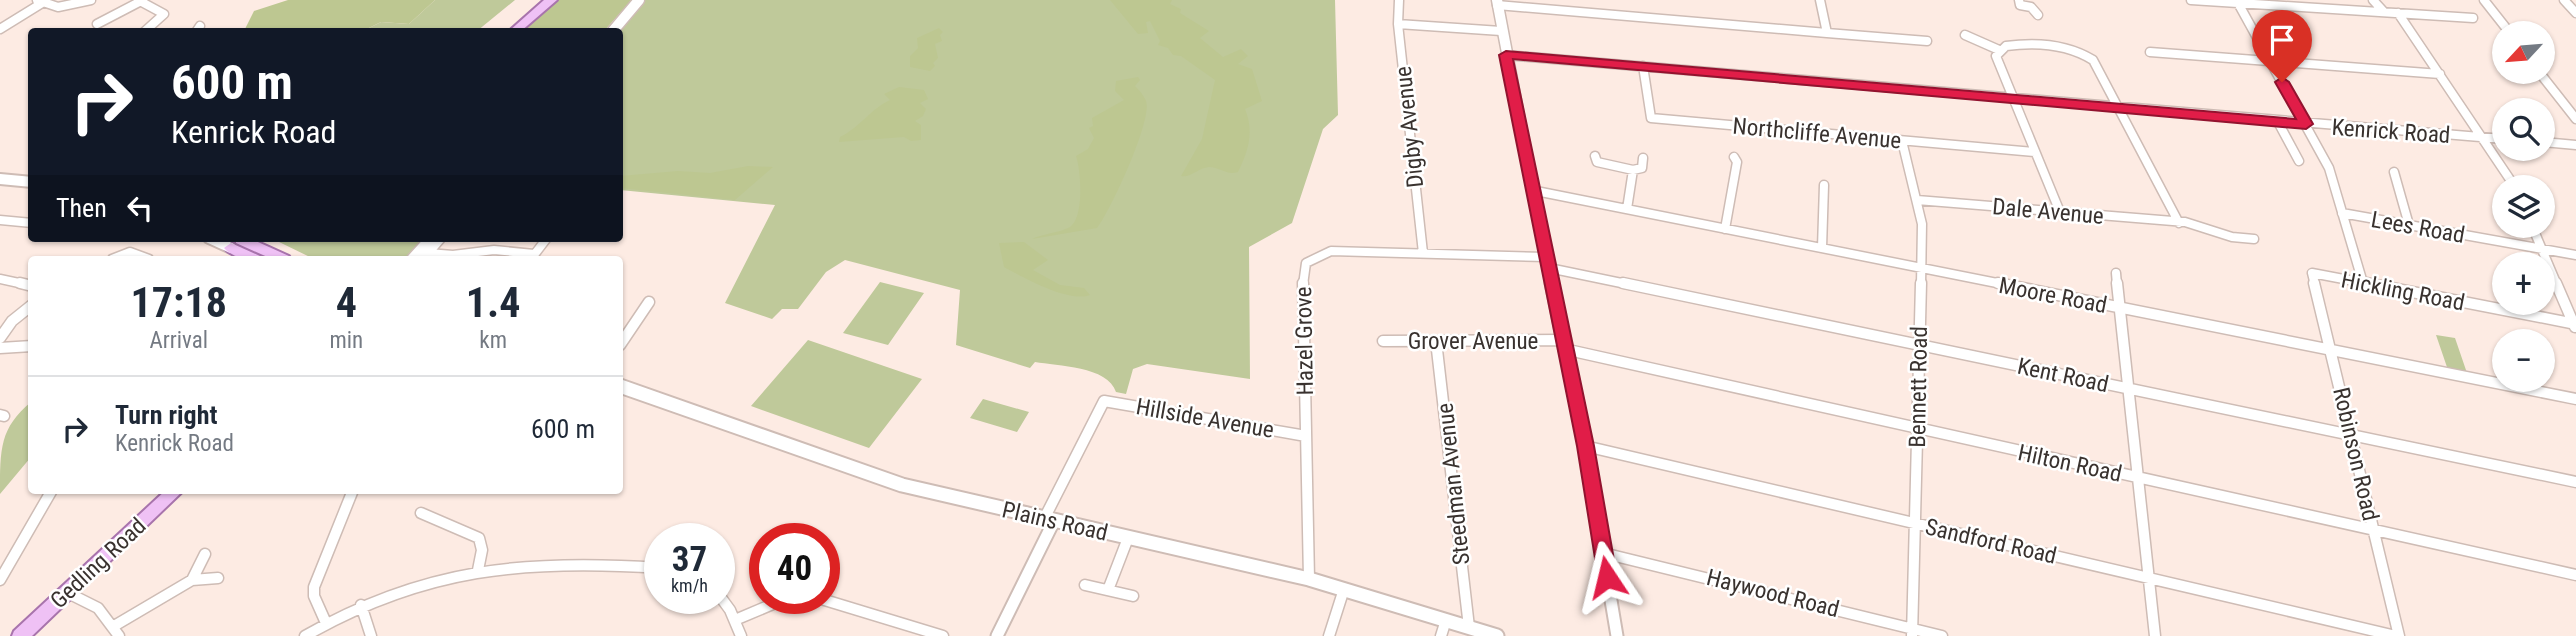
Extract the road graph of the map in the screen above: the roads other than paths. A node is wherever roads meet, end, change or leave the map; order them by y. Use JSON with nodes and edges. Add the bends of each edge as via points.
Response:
{"nodes":[{"id":1,"x":91,"y":0,"type":"edge"},
{"id":2,"x":141,"y":0,"type":"edge"},
{"id":3,"x":551,"y":0,"type":"edge"},
{"id":4,"x":639,"y":0,"type":"edge"},
{"id":5,"x":1399,"y":0,"type":"edge"},
{"id":6,"x":1820,"y":0,"type":"edge"},
{"id":7,"x":2019,"y":0,"type":"edge"},
{"id":8,"x":2191,"y":0,"type":"edge"},
{"id":9,"x":2199,"y":0,"type":"edge"},
{"id":10,"x":2373,"y":0,"type":"edge"},
{"id":11,"x":2484,"y":0,"type":"edge"},
{"id":12,"x":2564,"y":0,"type":"edge"},
{"id":13,"x":39,"y":1,"type":"edge"},
{"id":14,"x":1497,"y":3,"type":"edge"},
{"id":15,"x":2238,"y":3,"type":"junction"},
{"id":16,"x":2384,"y":12,"type":"junction"},
{"id":17,"x":2398,"y":13,"type":"junction"},
{"id":18,"x":2576,"y":13,"type":"edge"},
{"id":19,"x":2038,"y":15,"type":"dead end"},
{"id":20,"x":2473,"y":18,"type":"dead end"},
{"id":21,"x":2501,"y":21,"type":"edge"},
{"id":22,"x":97,"y":24,"type":"dead end"},
{"id":23,"x":1398,"y":24,"type":"junction"},
{"id":24,"x":148,"y":28,"type":"edge"},
{"id":25,"x":518,"y":28,"type":"edge"},
{"id":26,"x":615,"y":28,"type":"edge"},
{"id":27,"x":0,"y":29,"type":"edge"},
{"id":28,"x":1501,"y":31,"type":"junction"},
{"id":29,"x":1827,"y":33,"type":"junction"},
{"id":30,"x":1965,"y":36,"type":"dead end"},
{"id":31,"x":1927,"y":41,"type":"dead end"},
{"id":32,"x":2145,"y":44,"type":"dead end"},
{"id":33,"x":1999,"y":50,"type":"junction"},
{"id":34,"x":1506,"y":55,"type":"junction"},
{"id":35,"x":2270,"y":61,"type":"junction"},
{"id":36,"x":1643,"y":66,"type":"junction"},
{"id":37,"x":2440,"y":74,"type":"junction"},
{"id":38,"x":2548,"y":84,"type":"edge"},
{"id":39,"x":2012,"y":98,"type":"junction"},
{"id":40,"x":2119,"y":108,"type":"junction"},
{"id":41,"x":2576,"y":119,"type":"edge"},
{"id":42,"x":2278,"y":122,"type":"junction"},
{"id":43,"x":2306,"y":124,"type":"junction"},
{"id":44,"x":2485,"y":138,"type":"junction"},
{"id":45,"x":2492,"y":138,"type":"edge"},
{"id":46,"x":1902,"y":141,"type":"junction"},
{"id":47,"x":2555,"y":143,"type":"edge"},
{"id":48,"x":2576,"y":145,"type":"edge"},
{"id":49,"x":2035,"y":152,"type":"junction"},
{"id":50,"x":1595,"y":156,"type":"dead end"},
{"id":51,"x":1734,"y":157,"type":"dead end"},
{"id":52,"x":1643,"y":158,"type":"dead end"},
{"id":53,"x":2299,"y":161,"type":"dead end"},
{"id":54,"x":1633,"y":170,"type":"junction"},
{"id":55,"x":2394,"y":172,"type":"dead end"},
{"id":56,"x":2508,"y":175,"type":"edge"},
{"id":57,"x":0,"y":179,"type":"edge"},
{"id":58,"x":28,"y":182,"type":"edge"},
{"id":59,"x":1824,"y":185,"type":"dead end"},
{"id":60,"x":1531,"y":190,"type":"junction"},
{"id":61,"x":1636,"y":190,"type":"dead end"},
{"id":62,"x":1917,"y":200,"type":"junction"},
{"id":63,"x":1630,"y":209,"type":"junction"},
{"id":64,"x":2060,"y":212,"type":"junction"},
{"id":65,"x":2342,"y":213,"type":"junction"},
{"id":66,"x":0,"y":220,"type":"edge"},
{"id":67,"x":28,"y":223,"type":"edge"},
{"id":68,"x":2179,"y":223,"type":"junction"},
{"id":69,"x":2409,"y":225,"type":"junction"},
{"id":70,"x":1725,"y":229,"type":"junction"},
{"id":71,"x":2537,"y":238,"type":"edge"},
{"id":72,"x":2254,"y":239,"type":"dead end"},
{"id":73,"x":427,"y":242,"type":"edge"},
{"id":74,"x":437,"y":242,"type":"edge"},
{"id":75,"x":544,"y":242,"type":"edge"},
{"id":76,"x":243,"y":243,"type":"edge"},
{"id":77,"x":1822,"y":248,"type":"junction"},
{"id":78,"x":2542,"y":250,"type":"junction"},
{"id":79,"x":1423,"y":253,"type":"junction"},
{"id":80,"x":116,"y":256,"type":"edge"},
{"id":81,"x":142,"y":256,"type":"edge"},
{"id":82,"x":276,"y":256,"type":"edge"},
{"id":83,"x":415,"y":256,"type":"edge"},
{"id":84,"x":425,"y":256,"type":"edge"},
{"id":85,"x":527,"y":256,"type":"edge"},
{"id":86,"x":533,"y":256,"type":"edge"},
{"id":87,"x":2576,"y":256,"type":"edge"},
{"id":88,"x":1548,"y":262,"type":"junction"},
{"id":89,"x":1922,"y":269,"type":"junction"},
{"id":90,"x":2116,"y":273,"type":"dead end"},
{"id":91,"x":2312,"y":273,"type":"joint"},
{"id":92,"x":0,"y":279,"type":"edge"},
{"id":93,"x":2363,"y":283,"type":"junction"},
{"id":94,"x":28,"y":285,"type":"edge"},
{"id":95,"x":649,"y":302,"type":"dead end"},
{"id":96,"x":28,"y":308,"type":"edge"},
{"id":97,"x":2122,"y":308,"type":"junction"},
{"id":98,"x":2575,"y":326,"type":"edge"},
{"id":99,"x":0,"y":338,"type":"edge"},
{"id":100,"x":623,"y":341,"type":"edge"},
{"id":101,"x":1383,"y":341,"type":"dead end"},
{"id":102,"x":1436,"y":341,"type":"junction"},
{"id":103,"x":1563,"y":345,"type":"junction"},
{"id":104,"x":1920,"y":345,"type":"junction"},
{"id":105,"x":28,"y":346,"type":"edge"},
{"id":106,"x":0,"y":348,"type":"edge"},
{"id":107,"x":2333,"y":351,"type":"junction"},
{"id":108,"x":623,"y":387,"type":"edge"},
{"id":109,"x":2129,"y":388,"type":"junction"},
{"id":110,"x":2576,"y":399,"type":"edge"},
{"id":111,"x":1918,"y":429,"type":"junction"},
{"id":112,"x":2352,"y":435,"type":"junction"},
{"id":113,"x":1306,"y":436,"type":"junction"},
{"id":114,"x":1585,"y":446,"type":"junction"},
{"id":115,"x":2138,"y":478,"type":"junction"},
{"id":116,"x":2576,"y":482,"type":"edge"},
{"id":117,"x":50,"y":494,"type":"edge"},
{"id":118,"x":172,"y":494,"type":"edge"},
{"id":119,"x":352,"y":494,"type":"edge"},
{"id":120,"x":435,"y":507,"type":"dead end"},
{"id":121,"x":1049,"y":520,"type":"junction"},
{"id":122,"x":1914,"y":523,"type":"junction"},
{"id":123,"x":2374,"y":531,"type":"junction"},
{"id":124,"x":1128,"y":538,"type":"junction"},
{"id":125,"x":1603,"y":552,"type":"junction"},
{"id":126,"x":205,"y":554,"type":"dead end"},
{"id":127,"x":644,"y":567,"type":"edge"},
{"id":128,"x":478,"y":570,"type":"junction"},
{"id":129,"x":2576,"y":575,"type":"edge"},
{"id":130,"x":218,"y":578,"type":"dead end"},
{"id":131,"x":2149,"y":578,"type":"junction"},
{"id":132,"x":1309,"y":579,"type":"junction"},
{"id":133,"x":0,"y":580,"type":"edge"},
{"id":134,"x":192,"y":580,"type":"junction"},
{"id":135,"x":1085,"y":585,"type":"dead end"},
{"id":136,"x":1344,"y":589,"type":"junction"},
{"id":137,"x":1108,"y":590,"type":"junction"},
{"id":138,"x":66,"y":592,"type":"junction"},
{"id":139,"x":1133,"y":596,"type":"dead end"},
{"id":140,"x":361,"y":605,"type":"junction"},
{"id":141,"x":840,"y":605,"type":"edge"},
{"id":142,"x":731,"y":614,"type":"edge"},
{"id":143,"x":749,"y":614,"type":"edge"},
{"id":144,"x":735,"y":620,"type":"junction"},
{"id":145,"x":1446,"y":620,"type":"junction"},
{"id":146,"x":326,"y":623,"type":"junction"},
{"id":147,"x":1469,"y":627,"type":"junction"},
{"id":148,"x":117,"y":631,"type":"edge"},
{"id":149,"x":1912,"y":632,"type":"edge"},
{"id":150,"x":20,"y":636,"type":"edge"},
{"id":151,"x":305,"y":636,"type":"edge"},
{"id":152,"x":371,"y":636,"type":"edge"},
{"id":153,"x":741,"y":636,"type":"edge"},
{"id":154,"x":943,"y":636,"type":"edge"},
{"id":155,"x":997,"y":636,"type":"edge"},
{"id":156,"x":1329,"y":636,"type":"edge"},
{"id":157,"x":1441,"y":636,"type":"edge"},
{"id":158,"x":1497,"y":636,"type":"edge"},
{"id":159,"x":1618,"y":636,"type":"edge"},
{"id":160,"x":1942,"y":636,"type":"edge"},
{"id":161,"x":2155,"y":636,"type":"edge"},
{"id":162,"x":2397,"y":636,"type":"edge"}],
"edges":[{"from":1,"to":13,"type":"street","via":[[64,7]]},
{"from":2,"to":22,"type":"street","via":[[112,20]]},
{"from":2,"to":24,"type":"street","via":[[164,13]]},
{"from":3,"to":25,"type":"main road"},
{"from":4,"to":26,"type":"street"},
{"from":5,"to":23,"type":"street","name":"Digby Avenue"},
{"from":6,"to":29,"type":"street"},
{"from":7,"to":19,"type":"street"},
{"from":8,"to":9,"type":"street"},
{"from":9,"to":15,"type":"street"},
{"from":10,"to":16,"type":"street"},
{"from":11,"to":21,"type":"street"},
{"from":12,"to":18,"type":"street"},
{"from":13,"to":27,"type":"street"},
{"from":14,"to":28,"type":"street"},
{"from":14,"to":29,"type":"street"},
{"from":15,"to":16,"type":"street"},
{"from":15,"to":35,"type":"street"},
{"from":16,"to":17,"type":"street"},
{"from":17,"to":20,"type":"street"},
{"from":17,"to":37,"type":"street"},
{"from":23,"to":28,"type":"street"},
{"from":23,"to":79,"type":"street","name":"Digby Avenue"},
{"from":28,"to":34,"type":"street"},
{"from":29,"to":31,"type":"street"},
{"from":30,"to":33,"type":"street"},
{"from":32,"to":35,"type":"street","via":[[2151,55]]},
{"from":33,"to":39,"type":"street","via":[[1996,56]]},
{"from":33,"to":40,"type":"street","via":[[2011,45],[2082,53],[2096,64]]},
{"from":34,"to":36,"type":"street","name":"Kenrick Road"},
{"from":34,"to":60,"type":"street"},
{"from":35,"to":37,"type":"street"},
{"from":35,"to":43,"type":"street"},
{"from":36,"to":39,"type":"street","name":"Kenrick Road"},
{"from":36,"to":46,"type":"street","name":"Northcliffe Avenue","via":[[1651,118]]},
{"from":37,"to":44,"type":"street"},
{"from":38,"to":41,"type":"street"},
{"from":39,"to":40,"type":"street","name":"Kenrick Road"},
{"from":39,"to":49,"type":"street"},
{"from":40,"to":42,"type":"street","name":"Kenrick Road"},
{"from":40,"to":68,"type":"street"},
{"from":42,"to":43,"type":"street","name":"Kenrick Road"},
{"from":42,"to":53,"type":"street"},
{"from":43,"to":44,"type":"street","name":"Kenrick Road"},
{"from":43,"to":65,"type":"street","via":[[2329,168]]},
{"from":44,"to":45,"type":"street","name":"Kenrick Road"},
{"from":44,"to":56,"type":"street"},
{"from":46,"to":49,"type":"street","name":"Northcliffe Avenue"},
{"from":46,"to":62,"type":"street","name":"Bennett Road"},
{"from":47,"to":48,"type":"street"},
{"from":49,"to":64,"type":"street"},
{"from":50,"to":54,"type":"street","via":[[1597,162]]},
{"from":51,"to":70,"type":"street","via":[[1737,162]]},
{"from":52,"to":54,"type":"street","via":[[1642,167]]},
{"from":54,"to":63,"type":"street"},
{"from":55,"to":69,"type":"street"},
{"from":57,"to":58,"type":"main road"},
{"from":59,"to":77,"type":"street"},
{"from":60,"to":63,"type":"street","name":"Moore Road"},
{"from":60,"to":88,"type":"street"},
{"from":61,"to":63,"type":"street"},
{"from":62,"to":64,"type":"street","name":"Dale Avenue"},
{"from":62,"to":89,"type":"street","name":"Bennett Road","via":[[1922,218]]},
{"from":63,"to":70,"type":"street","name":"Moore Road"},
{"from":64,"to":68,"type":"street","name":"Dale Avenue"},
{"from":65,"to":69,"type":"street","name":"Lees Road"},
{"from":65,"to":93,"type":"street"},
{"from":66,"to":67,"type":"street"},
{"from":68,"to":72,"type":"street","name":"Dale Avenue"},
{"from":69,"to":78,"type":"street","name":"Lees Road"},
{"from":70,"to":77,"type":"street","name":"Moore Road"},
{"from":71,"to":78,"type":"street"},
{"from":73,"to":83,"type":"street"},
{"from":74,"to":84,"type":"street"},
{"from":75,"to":86,"type":"street"},
{"from":76,"to":82,"type":"main road"},
{"from":77,"to":89,"type":"street","name":"Moore Road"},
{"from":78,"to":87,"type":"street","name":"Lees Road"},
{"from":78,"to":98,"type":"street"},
{"from":79,"to":88,"type":"street","name":"Hazel Grove"},
{"from":79,"to":113,"type":"street","name":"Hazel Grove","via":[[1331,251],[1306,263]]},
{"from":80,"to":81,"type":"street","via":[[123,250]]},
{"from":84,"to":85,"type":"street","via":[[494,250]]},
{"from":88,"to":103,"type":"street"},
{"from":88,"to":104,"type":"street","name":"Kent Road"},
{"from":89,"to":97,"type":"street","name":"Moore Road"},
{"from":89,"to":104,"type":"street","name":"Bennett Road"},
{"from":90,"to":97,"type":"street"},
{"from":91,"to":93,"type":"street","name":"Hickling Road"},
{"from":91,"to":107,"type":"street","name":"Robinson Road"},
{"from":92,"to":94,"type":"street"},
{"from":93,"to":98,"type":"street","name":"Hickling Road"},
{"from":95,"to":100,"type":"street"},
{"from":96,"to":99,"type":"street"},
{"from":97,"to":107,"type":"street","name":"Moore Road"},
{"from":97,"to":109,"type":"street"},
{"from":101,"to":102,"type":"street","name":"Grover Avenue"},
{"from":102,"to":103,"type":"street","name":"Grover Avenue"},
{"from":102,"to":147,"type":"street","name":"Steedman Avenue"},
{"from":103,"to":111,"type":"street","name":"Hilton Road"},
{"from":103,"to":114,"type":"street"},
{"from":104,"to":109,"type":"street","name":"Kent Road"},
{"from":104,"to":111,"type":"street","name":"Bennett Road"},
{"from":105,"to":106,"type":"street"},
{"from":107,"to":110,"type":"street","name":"Moore Road"},
{"from":107,"to":112,"type":"street","name":"Robinson Road"},
{"from":108,"to":121,"type":"main road","name":"Plains Road","via":[[902,485]]},
{"from":109,"to":112,"type":"street","name":"Kent Road"},
{"from":109,"to":115,"type":"street"},
{"from":111,"to":115,"type":"street","name":"Hilton Road"},
{"from":111,"to":122,"type":"street","name":"Bennett Road"},
{"from":112,"to":116,"type":"street","name":"Kent Road"},
{"from":112,"to":123,"type":"street","name":"Robinson Road"},
{"from":113,"to":121,"type":"street","name":"Hillside Avenue","via":[[1104,401]]},
{"from":113,"to":132,"type":"street","name":"Hazel Grove"},
{"from":114,"to":122,"type":"street","name":"Sandford Road"},
{"from":114,"to":125,"type":"street"},
{"from":115,"to":123,"type":"street","name":"Hilton Road"},
{"from":115,"to":131,"type":"street"},
{"from":117,"to":133,"type":"street"},
{"from":118,"to":138,"type":"main road","name":"Gedling Road"},
{"from":119,"to":146,"type":"street","via":[[314,587]]},
{"from":120,"to":128,"type":"street","via":[[424,514],[478,538],[482,550]]},
{"from":121,"to":124,"type":"main road","name":"Plains Road"},
{"from":121,"to":155,"type":"street"},
{"from":122,"to":131,"type":"street","name":"Sandford Road"},
{"from":122,"to":149,"type":"street","name":"Bennett Road"},
{"from":123,"to":129,"type":"street","name":"Hilton Road"},
{"from":123,"to":162,"type":"street","name":"Robinson Road"},
{"from":124,"to":132,"type":"main road","name":"Plains Road"},
{"from":124,"to":137,"type":"street"},
{"from":125,"to":149,"type":"street","name":"Haywood Road"},
{"from":125,"to":159,"type":"street"},
{"from":126,"to":134,"type":"street"},
{"from":127,"to":128,"type":"street","via":[[537,564]]},
{"from":128,"to":140,"type":"street","via":[[419,582]]},
{"from":130,"to":134,"type":"street"},
{"from":131,"to":161,"type":"street"},
{"from":131,"to":162,"type":"street","name":"Sandford Road"},
{"from":132,"to":136,"type":"main road","name":"Plains Road"},
{"from":134,"to":148,"type":"street"},
{"from":135,"to":137,"type":"street"},
{"from":136,"to":145,"type":"main road","name":"Plains Road"},
{"from":136,"to":156,"type":"street"},
{"from":137,"to":139,"type":"street"},
{"from":138,"to":148,"type":"street","via":[[99,606]]},
{"from":138,"to":150,"type":"main road","name":"Gedling Road"},
{"from":140,"to":146,"type":"street"},
{"from":140,"to":152,"type":"street"},
{"from":141,"to":154,"type":"street"},
{"from":142,"to":144,"type":"street"},
{"from":143,"to":144,"type":"street"},
{"from":144,"to":153,"type":"street"},
{"from":145,"to":147,"type":"main road","name":"Plains Road"},
{"from":145,"to":157,"type":"street"},
{"from":146,"to":151,"type":"street"},
{"from":147,"to":158,"type":"main road","name":"Plains Road"},
{"from":149,"to":160,"type":"street","name":"Haywood Road"}]}
